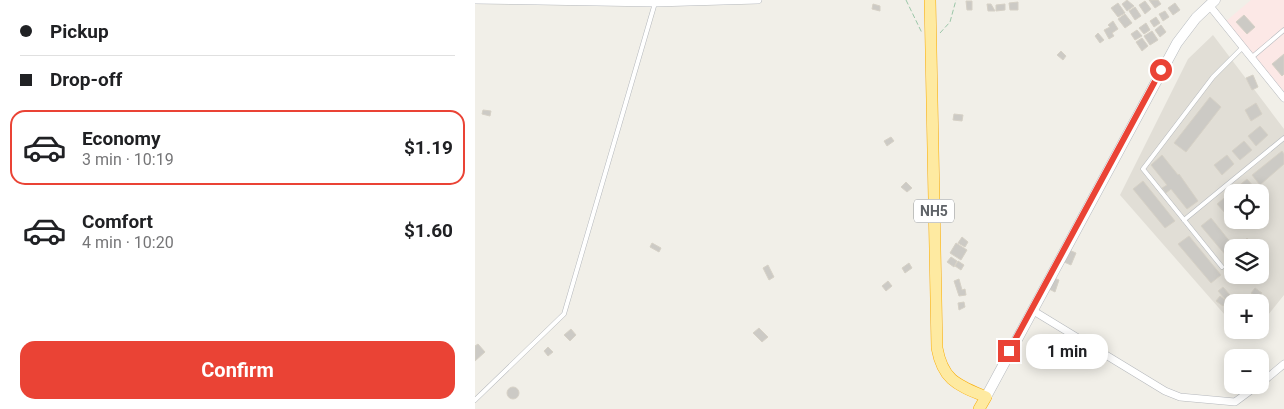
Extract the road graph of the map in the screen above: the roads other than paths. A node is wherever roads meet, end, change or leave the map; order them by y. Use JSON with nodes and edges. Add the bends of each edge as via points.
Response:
{"nodes":[{"id":1,"x":475,"y":0,"type":"edge"},
{"id":2,"x":758,"y":0,"type":"edge"},
{"id":3,"x":930,"y":0,"type":"edge"},
{"id":4,"x":655,"y":3,"type":"junction"},
{"id":5,"x":1212,"y":3,"type":"edge"},
{"id":6,"x":1284,"y":30,"type":"edge"},
{"id":7,"x":1243,"y":47,"type":"junction"},
{"id":8,"x":1251,"y":58,"type":"junction"},
{"id":9,"x":1284,"y":98,"type":"edge"},
{"id":10,"x":1284,"y":138,"type":"edge"},
{"id":11,"x":1184,"y":220,"type":"junction"},
{"id":12,"x":1222,"y":267,"type":"dead end"},
{"id":13,"x":1032,"y":310,"type":"junction"},
{"id":14,"x":1284,"y":364,"type":"edge"},
{"id":15,"x":1269,"y":376,"type":"edge"},
{"id":16,"x":1246,"y":394,"type":"edge"},
{"id":17,"x":986,"y":397,"type":"junction"},
{"id":18,"x":475,"y":400,"type":"edge"},
{"id":19,"x":979,"y":409,"type":"edge"}],
"edges":[{"from":1,"to":4,"type":"street"},
{"from":2,"to":4,"type":"street"},
{"from":3,"to":17,"type":"highway","number":"NH5","via":[[937,348],[939,362],[948,377]]},
{"from":4,"to":18,"type":"lane","via":[[564,314]]},
{"from":5,"to":7,"type":"street"},
{"from":5,"to":13,"type":"main road","via":[[1177,43]]},
{"from":6,"to":8,"type":"lane"},
{"from":7,"to":8,"type":"street"},
{"from":7,"to":11,"type":"lane","via":[[1226,61],[1144,166],[1143,171]]},
{"from":8,"to":9,"type":"street"},
{"from":10,"to":11,"type":"lane"},
{"from":11,"to":12,"type":"lane"},
{"from":13,"to":16,"type":"street","via":[[1180,397],[1235,402]]},
{"from":13,"to":17,"type":"main road"},
{"from":14,"to":15,"type":"street"},
{"from":17,"to":19,"type":"highway"}]}
